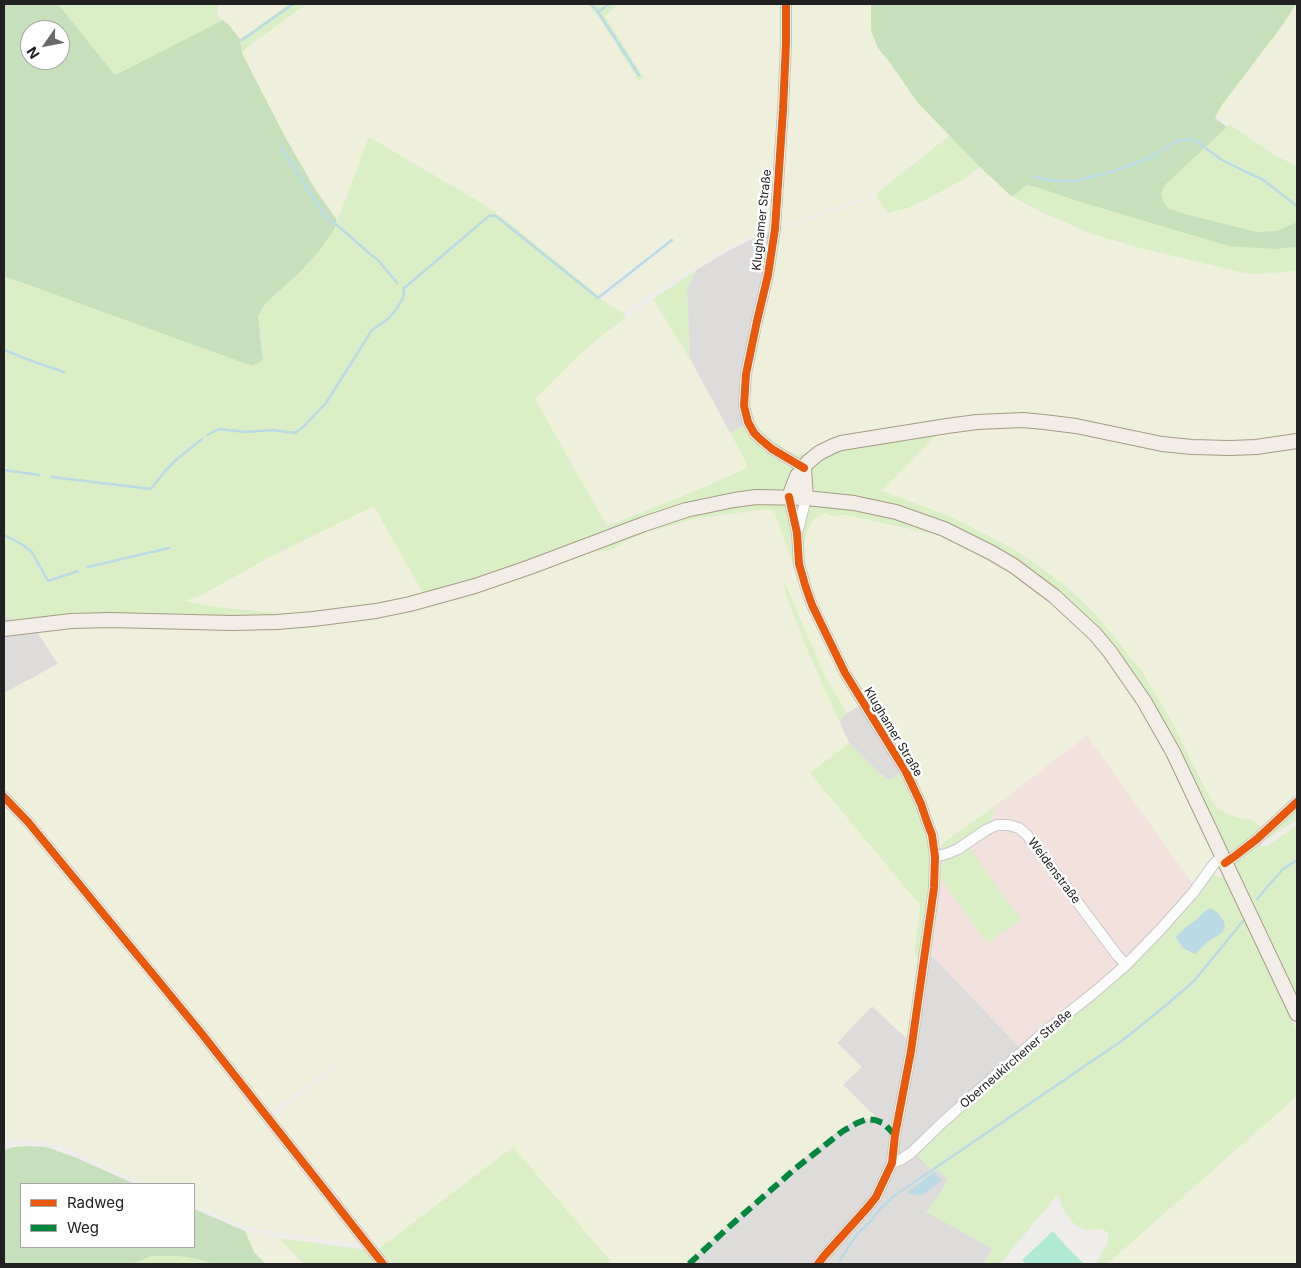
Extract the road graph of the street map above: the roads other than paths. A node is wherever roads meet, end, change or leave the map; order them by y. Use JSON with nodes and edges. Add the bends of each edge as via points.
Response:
{"nodes":[{"id":1,"x":786,"y":4,"type":"edge"},
{"id":2,"x":1297,"y":441,"type":"edge"},
{"id":3,"x":804,"y":468,"type":"junction"},
{"id":4,"x":789,"y":497,"type":"junction"},
{"id":5,"x":806,"y":498,"type":"junction"},
{"id":6,"x":797,"y":533,"type":"junction"},
{"id":7,"x":4,"y":628,"type":"edge"},
{"id":8,"x":4,"y":797,"type":"edge"},
{"id":9,"x":1297,"y":802,"type":"edge"},
{"id":10,"x":935,"y":857,"type":"junction"},
{"id":11,"x":1223,"y":860,"type":"junction"},
{"id":12,"x":1126,"y":965,"type":"junction"},
{"id":13,"x":1297,"y":1014,"type":"edge"},
{"id":14,"x":892,"y":1164,"type":"junction"},
{"id":15,"x":383,"y":1264,"type":"edge"},
{"id":16,"x":818,"y":1264,"type":"edge"}],
"edges":[{"from":1,"to":3,"type":"street","name":"Klughamer Straße","via":[[775,229],[746,374],[744,406],[754,433],[772,449]]},
{"from":2,"to":3,"type":"main road","via":[[1256,447],[1192,447],[1076,426],[1004,420],[841,443],[826,449]]},
{"from":3,"to":4,"type":"main road","via":[[797,476]]},
{"from":3,"to":5,"type":"main road"},
{"from":4,"to":5,"type":"main road"},
{"from":4,"to":6,"type":"street","name":"Klughamer Straße"},
{"from":4,"to":7,"type":"main road","via":[[756,498],[686,510],[475,586],[376,610],[277,622],[110,620]]},
{"from":5,"to":6,"type":"street","name":"Klughamer Straße"},
{"from":5,"to":11,"type":"main road","via":[[876,507],[944,529],[1007,562],[1075,614],[1100,640],[1144,701],[1173,752]]},
{"from":6,"to":10,"type":"street","name":"Klughamer Straße","via":[[799,564],[812,605],[845,673],[906,772],[932,835]]},
{"from":8,"to":15,"type":"street","via":[[202,1034]]},
{"from":9,"to":11,"type":"street","name":"Oberneukirchener Straße","via":[[1257,839],[1235,856]]},
{"from":10,"to":12,"type":"street","name":"Weidenstraße","via":[[949,853],[997,825],[1019,828]]},
{"from":10,"to":14,"type":"street","name":"Klughamer Straße","via":[[934,888]]},
{"from":11,"to":12,"type":"street","name":"Oberneukirchener Straße","via":[[1214,864],[1193,893]]},
{"from":11,"to":13,"type":"main road"},
{"from":12,"to":14,"type":"street","name":"Oberneukirchener Straße","via":[[1026,1048],[911,1153]]},
{"from":14,"to":16,"type":"street","via":[[876,1197]]}]}
